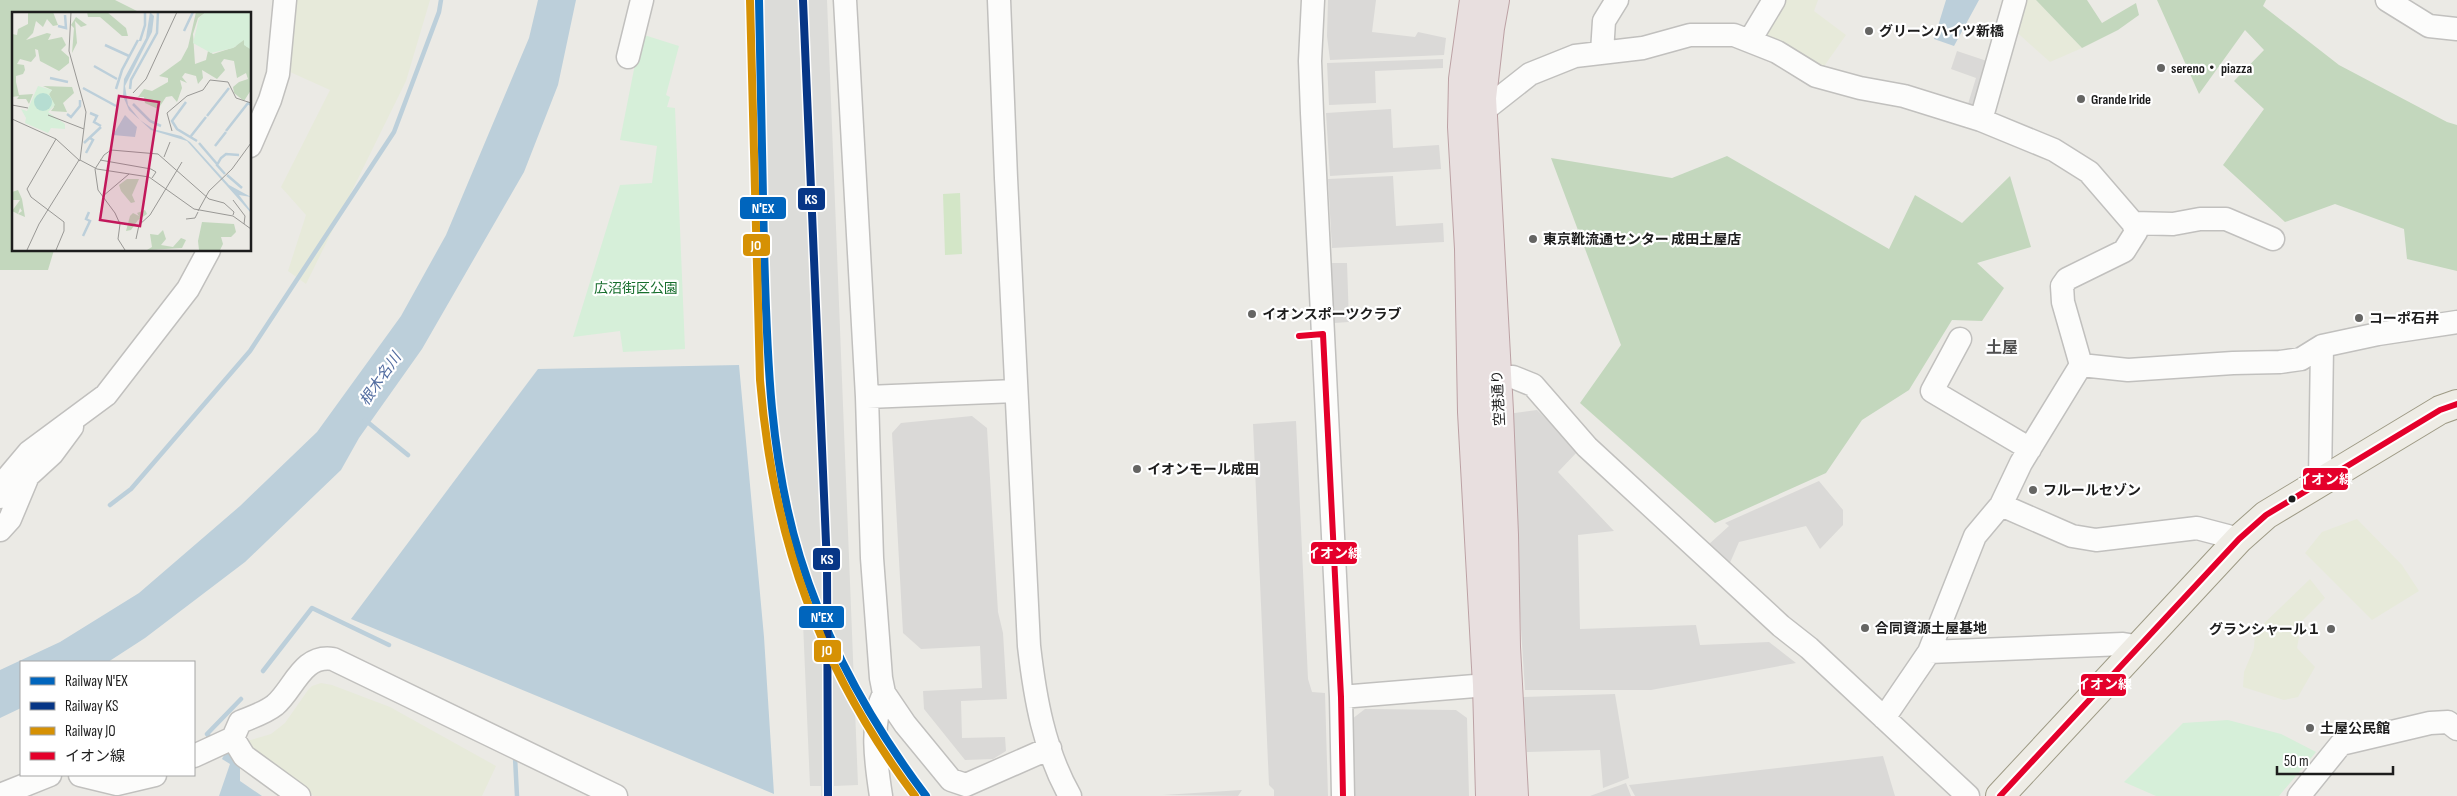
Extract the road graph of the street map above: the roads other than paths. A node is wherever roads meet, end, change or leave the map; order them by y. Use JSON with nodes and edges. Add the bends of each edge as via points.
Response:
{"nodes":[{"id":1,"x":285,"y":0,"type":"edge"},
{"id":2,"x":642,"y":0,"type":"edge"},
{"id":3,"x":845,"y":0,"type":"edge"},
{"id":4,"x":999,"y":0,"type":"edge"},
{"id":5,"x":1313,"y":0,"type":"edge"},
{"id":6,"x":1474,"y":0,"type":"edge"},
{"id":7,"x":1495,"y":0,"type":"edge"},
{"id":8,"x":1617,"y":0,"type":"edge"},
{"id":9,"x":1774,"y":0,"type":"edge"},
{"id":10,"x":2015,"y":0,"type":"edge"},
{"id":11,"x":2387,"y":0,"type":"edge"},
{"id":12,"x":2457,"y":28,"type":"edge"},
{"id":13,"x":1750,"y":40,"type":"junction"},
{"id":14,"x":1602,"y":52,"type":"junction"},
{"id":15,"x":628,"y":58,"type":"dead end"},
{"id":16,"x":1473,"y":112,"type":"junction"},
{"id":17,"x":1981,"y":120,"type":"junction"},
{"id":18,"x":251,"y":144,"type":"edge"},
{"id":19,"x":2133,"y":223,"type":"junction"},
{"id":20,"x":2273,"y":239,"type":"dead end"},
{"id":21,"x":208,"y":251,"type":"edge"},
{"id":22,"x":2457,"y":322,"type":"edge"},
{"id":23,"x":1960,"y":339,"type":"dead end"},
{"id":24,"x":2322,"y":346,"type":"junction"},
{"id":25,"x":2081,"y":365,"type":"junction"},
{"id":26,"x":1484,"y":377,"type":"junction"},
{"id":27,"x":1016,"y":391,"type":"junction"},
{"id":28,"x":866,"y":397,"type":"junction"},
{"id":29,"x":2457,"y":404,"type":"edge"},
{"id":30,"x":82,"y":415,"type":"junction"},
{"id":31,"x":2030,"y":449,"type":"junction"},
{"id":32,"x":2320,"y":482,"type":"junction"},
{"id":33,"x":0,"y":497,"type":"edge"},
{"id":34,"x":2001,"y":505,"type":"junction"},
{"id":35,"x":0,"y":530,"type":"edge"},
{"id":36,"x":2239,"y":539,"type":"junction"},
{"id":37,"x":2141,"y":647,"type":"junction"},
{"id":38,"x":1929,"y":652,"type":"junction"},
{"id":39,"x":1487,"y":685,"type":"junction"},
{"id":40,"x":884,"y":693,"type":"junction"},
{"id":41,"x":1340,"y":697,"type":"junction"},
{"id":42,"x":1884,"y":718,"type":"junction"},
{"id":43,"x":2457,"y":729,"type":"edge"},
{"id":44,"x":214,"y":747,"type":"edge"},
{"id":45,"x":1050,"y":748,"type":"junction"},
{"id":46,"x":48,"y":776,"type":"edge"},
{"id":47,"x":84,"y":776,"type":"edge"},
{"id":48,"x":151,"y":776,"type":"edge"},
{"id":49,"x":0,"y":795,"type":"edge"},
{"id":50,"x":299,"y":796,"type":"edge"},
{"id":51,"x":616,"y":796,"type":"edge"},
{"id":52,"x":881,"y":796,"type":"edge"},
{"id":53,"x":1070,"y":796,"type":"edge"},
{"id":54,"x":1343,"y":796,"type":"edge"},
{"id":55,"x":1490,"y":796,"type":"edge"},
{"id":56,"x":1514,"y":796,"type":"edge"},
{"id":57,"x":1968,"y":796,"type":"edge"},
{"id":58,"x":2000,"y":796,"type":"edge"},
{"id":59,"x":2300,"y":796,"type":"edge"}],
"edges":[{"from":1,"to":18,"type":"street","via":[[278,74]]},
{"from":2,"to":15,"type":"street"},
{"from":3,"to":28,"type":"street"},
{"from":4,"to":27,"type":"street"},
{"from":5,"to":41,"type":"street","via":[[1312,113]]},
{"from":6,"to":16,"type":"highway","name":"空港通り","via":[[1466,52]]},
{"from":7,"to":16,"type":"highway","name":"空港通り","via":[[1486,60]]},
{"from":8,"to":14,"type":"street","via":[[1604,20]]},
{"from":9,"to":13,"type":"street"},
{"from":10,"to":17,"type":"street"},
{"from":11,"to":12,"type":"street","via":[[2429,26]]},
{"from":13,"to":14,"type":"street","via":[[1734,35],[1690,35],[1644,48]]},
{"from":13,"to":17,"type":"street","via":[[1816,76],[1904,96]]},
{"from":14,"to":16,"type":"street","via":[[1575,56],[1530,74]]},
{"from":16,"to":26,"type":"highway","name":"空港通り"},
{"from":17,"to":19,"type":"street","via":[[2054,150],[2078,164],[2089,172]]},
{"from":19,"to":20,"type":"street","via":[[2173,224],[2226,219]]},
{"from":19,"to":25,"type":"street","via":[[2136,232],[2124,251],[2073,276],[2062,286],[2063,302]]},
{"from":21,"to":30,"type":"street","via":[[188,289],[147,343],[106,395]]},
{"from":22,"to":24,"type":"street"},
{"from":23,"to":31,"type":"street","via":[[1932,391]]},
{"from":24,"to":25,"type":"street","via":[[2301,359],[2280,362],[2128,370]]},
{"from":24,"to":32,"type":"street"},
{"from":25,"to":31,"type":"street"},
{"from":26,"to":39,"type":"highway","name":"空港通り"},
{"from":26,"to":42,"type":"street","via":[[1512,377],[1533,385],[1587,447]]},
{"from":26,"to":56,"type":"highway","name":"空港通り","via":[[1504,535]]},
{"from":27,"to":28,"type":"street"},
{"from":27,"to":45,"type":"street","via":[[1029,646],[1034,690]]},
{"from":28,"to":40,"type":"street","via":[[872,558]]},
{"from":29,"to":32,"type":"main road","via":[[2440,410]]},
{"from":30,"to":33,"type":"street","via":[[29,452],[8,477]]},
{"from":30,"to":35,"type":"street","via":[[52,454],[28,476],[10,519]]},
{"from":31,"to":34,"type":"street"},
{"from":32,"to":36,"type":"main road","via":[[2266,515]]},
{"from":34,"to":36,"type":"street","via":[[2072,536],[2096,540],[2197,528]]},
{"from":34,"to":38,"type":"street","via":[[1975,536]]},
{"from":36,"to":37,"type":"main road"},
{"from":37,"to":38,"type":"street","via":[[2123,644]]},
{"from":37,"to":58,"type":"main road"},
{"from":38,"to":42,"type":"street"},
{"from":39,"to":41,"type":"street"},
{"from":39,"to":55,"type":"highway","name":"空港通り"},
{"from":40,"to":45,"type":"street","via":[[951,780],[966,785]]},
{"from":40,"to":52,"type":"street","via":[[878,704],[876,752]]},
{"from":41,"to":54,"type":"street"},
{"from":42,"to":57,"type":"street"},
{"from":43,"to":59,"type":"street","via":[[2448,722],[2430,723],[2341,744]]},
{"from":44,"to":50,"type":"street","via":[[244,756]]},
{"from":44,"to":51,"type":"street","via":[[240,722],[264,712],[282,697],[308,665],[326,658]]},
{"from":45,"to":53,"type":"street"},
{"from":46,"to":49,"type":"street"},
{"from":47,"to":48,"type":"street","via":[[117,784]]}]}
